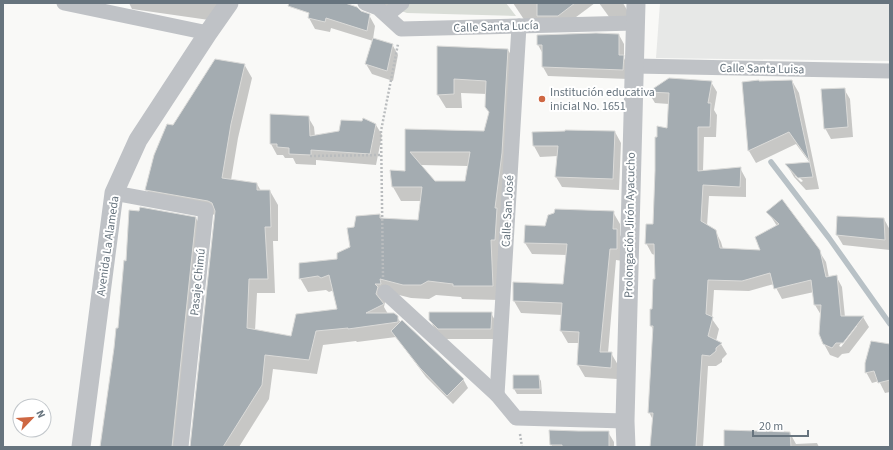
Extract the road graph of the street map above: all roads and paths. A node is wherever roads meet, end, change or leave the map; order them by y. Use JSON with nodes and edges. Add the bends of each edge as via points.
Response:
{"nodes":[{"id":1,"x":64,"y":3,"type":"edge"},
{"id":2,"x":229,"y":3,"type":"edge"},
{"id":3,"x":365,"y":3,"type":"edge"},
{"id":4,"x":402,"y":3,"type":"edge"},
{"id":5,"x":100,"y":6,"type":"edge"},
{"id":6,"x":635,"y":9,"type":"edge"},
{"id":7,"x":387,"y":15,"type":"junction"},
{"id":8,"x":519,"y":26,"type":"junction"},
{"id":9,"x":401,"y":29,"type":"junction"},
{"id":10,"x":208,"y":33,"type":"junction"},
{"id":11,"x":634,"y":66,"type":"junction"},
{"id":12,"x":890,"y":71,"type":"edge"},
{"id":13,"x":381,"y":155,"type":"junction"},
{"id":14,"x":310,"y":156,"type":"dead end"},
{"id":15,"x":114,"y":193,"type":"junction"},
{"id":16,"x":385,"y":292,"type":"joint"},
{"id":17,"x":497,"y":395,"type":"junction"},
{"id":18,"x":625,"y":421,"type":"junction"},
{"id":19,"x":81,"y":447,"type":"edge"},
{"id":20,"x":181,"y":447,"type":"edge"},
{"id":21,"x":626,"y":447,"type":"edge"}],
"edges":[{"from":1,"to":5,"type":"street"},
{"from":2,"to":10,"type":"street","name":"Avenida La Alameda"},
{"from":3,"to":7,"type":"street"},
{"from":4,"to":7,"type":"street"},
{"from":5,"to":10,"type":"street"},
{"from":6,"to":8,"type":"street","name":"Calle Santa Lucía"},
{"from":6,"to":11,"type":"street","name":"Prolongación Jirón Ayacucho"},
{"from":7,"to":9,"type":"street"},
{"from":8,"to":9,"type":"street","name":"Calle Santa Lucía"},
{"from":8,"to":17,"type":"street","name":"Calle San José"},
{"from":9,"to":13,"type":"path","via":[[381,131]]},
{"from":10,"to":15,"type":"street","name":"Avenida La Alameda","via":[[138,140]]},
{"from":11,"to":12,"type":"street","name":"Calle Santa Luisa"},
{"from":11,"to":18,"type":"street","name":"Prolongación Jirón Ayacucho"},
{"from":13,"to":14,"type":"path"},
{"from":13,"to":16,"type":"path","via":[[382,269]]},
{"from":15,"to":19,"type":"street","name":"Avenida La Alameda"},
{"from":15,"to":20,"type":"street","name":"Pasaje Chimú","via":[[206,210]]},
{"from":16,"to":17,"type":"street"},
{"from":17,"to":18,"type":"street","via":[[516,418]]},
{"from":18,"to":21,"type":"street","name":"Prolongación Jirón Ayacucho"}]}
